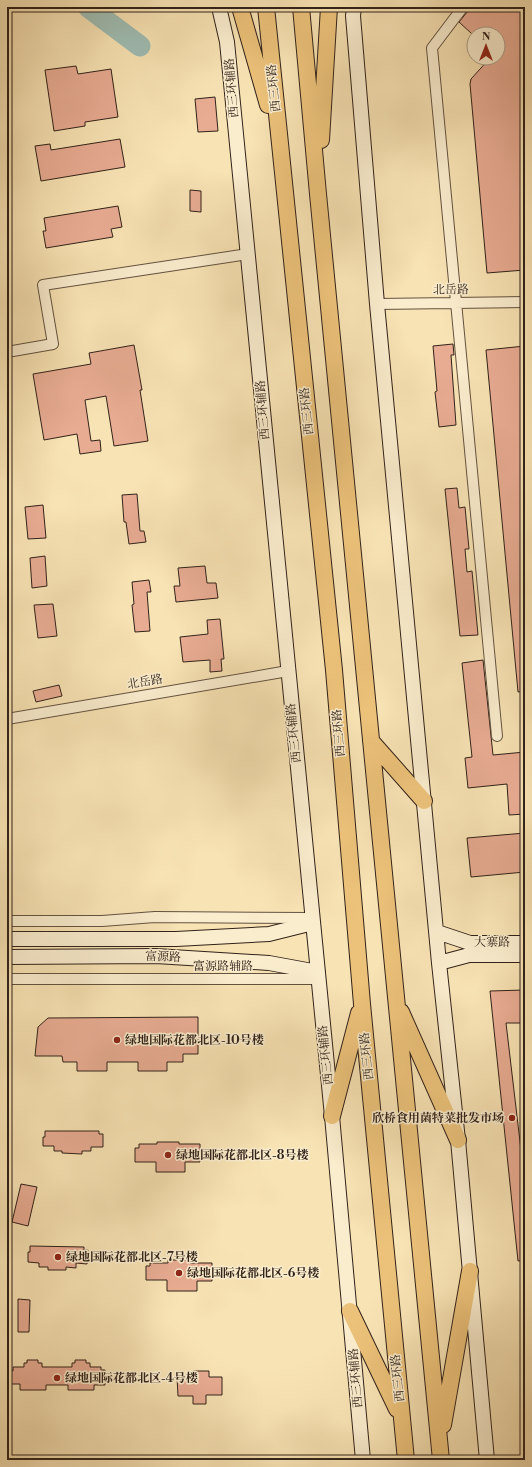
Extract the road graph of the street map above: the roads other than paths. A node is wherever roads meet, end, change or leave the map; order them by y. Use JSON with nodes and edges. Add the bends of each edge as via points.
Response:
{"nodes":[{"id":1,"x":219,"y":7,"type":"edge"},
{"id":2,"x":266,"y":7,"type":"edge"},
{"id":3,"x":301,"y":7,"type":"edge"},
{"id":4,"x":354,"y":7,"type":"edge"},
{"id":5,"x":463,"y":7,"type":"edge"},
{"id":6,"x":329,"y":8,"type":"edge"},
{"id":7,"x":242,"y":12,"type":"edge"},
{"id":8,"x":280,"y":147,"type":"junction"},
{"id":9,"x":318,"y":194,"type":"junction"},
{"id":10,"x":248,"y":254,"type":"junction"},
{"id":11,"x":525,"y":302,"type":"edge"},
{"id":12,"x":455,"y":303,"type":"junction"},
{"id":13,"x":377,"y":304,"type":"junction"},
{"id":14,"x":7,"y":352,"type":"edge"},
{"id":15,"x":288,"y":671,"type":"junction"},
{"id":16,"x":7,"y":719,"type":"edge"},
{"id":17,"x":497,"y":736,"type":"dead end"},
{"id":18,"x":371,"y":741,"type":"junction"},
{"id":19,"x":424,"y":801,"type":"junction"},
{"id":20,"x":313,"y":920,"type":"junction"},
{"id":21,"x":7,"y":921,"type":"edge"},
{"id":22,"x":437,"y":932,"type":"junction"},
{"id":23,"x":7,"y":939,"type":"edge"},
{"id":24,"x":525,"y":943,"type":"edge"},
{"id":25,"x":525,"y":955,"type":"edge"},
{"id":26,"x":7,"y":957,"type":"edge"},
{"id":27,"x":439,"y":962,"type":"junction"},
{"id":28,"x":318,"y":975,"type":"junction"},
{"id":29,"x":7,"y":978,"type":"edge"},
{"id":30,"x":396,"y":1000,"type":"junction"},
{"id":31,"x":362,"y":1004,"type":"junction"},
{"id":32,"x":332,"y":1116,"type":"junction"},
{"id":33,"x":458,"y":1140,"type":"junction"},
{"id":34,"x":470,"y":1271,"type":"junction"},
{"id":35,"x":350,"y":1311,"type":"junction"},
{"id":36,"x":402,"y":1419,"type":"junction"},
{"id":37,"x":440,"y":1453,"type":"edge"},
{"id":38,"x":363,"y":1460,"type":"edge"},
{"id":39,"x":406,"y":1460,"type":"edge"},
{"id":40,"x":487,"y":1460,"type":"edge"}],
"edges":[{"from":1,"to":10,"type":"main road","name":"西三环辅路","via":[[228,42]]},
{"from":2,"to":8,"type":"highway","name":"西三环路"},
{"from":3,"to":9,"type":"highway"},
{"from":4,"to":13,"type":"main road"},
{"from":5,"to":12,"type":"street","via":[[432,48]]},
{"from":6,"to":9,"type":"highway"},
{"from":7,"to":8,"type":"highway"},
{"from":8,"to":31,"type":"highway","name":"西三环路","via":[[334,670]]},
{"from":9,"to":18,"type":"highway"},
{"from":10,"to":14,"type":"street","via":[[43,285],[53,344]]},
{"from":10,"to":15,"type":"main road","name":"西三环辅路"},
{"from":11,"to":12,"type":"street","name":"北岳路"},
{"from":12,"to":13,"type":"street","name":"北岳路"},
{"from":12,"to":17,"type":"street"},
{"from":13,"to":19,"type":"main road"},
{"from":15,"to":16,"type":"street","name":"北岳路"},
{"from":15,"to":20,"type":"main road","name":"西三环辅路"},
{"from":18,"to":19,"type":"highway"},
{"from":18,"to":30,"type":"highway"},
{"from":19,"to":22,"type":"main road"},
{"from":20,"to":21,"type":"street","via":[[155,917],[102,921]]},
{"from":20,"to":23,"type":"main road","name":"富源路","via":[[269,934],[176,939]]},
{"from":20,"to":28,"type":"main road","name":"西三环辅路"},
{"from":22,"to":24,"type":"main road","name":"大寨路","via":[[470,943]]},
{"from":22,"to":27,"type":"main road"},
{"from":25,"to":27,"type":"main road","name":"大寨路","via":[[469,955]]},
{"from":26,"to":28,"type":"main road","name":"富源路","via":[[156,956],[269,964]]},
{"from":27,"to":33,"type":"main road"},
{"from":28,"to":29,"type":"street","name":"富源路辅路"},
{"from":28,"to":32,"type":"main road","name":"西三环辅路"},
{"from":30,"to":33,"type":"highway"},
{"from":30,"to":37,"type":"highway"},
{"from":31,"to":32,"type":"highway"},
{"from":31,"to":36,"type":"highway","name":"西三环路"},
{"from":32,"to":35,"type":"main road","name":"西三环辅路"},
{"from":33,"to":34,"type":"main road"},
{"from":34,"to":37,"type":"highway"},
{"from":34,"to":40,"type":"main road"},
{"from":35,"to":36,"type":"highway"},
{"from":35,"to":38,"type":"main road","name":"西三环辅路"},
{"from":36,"to":39,"type":"highway","name":"西三环路"}]}
